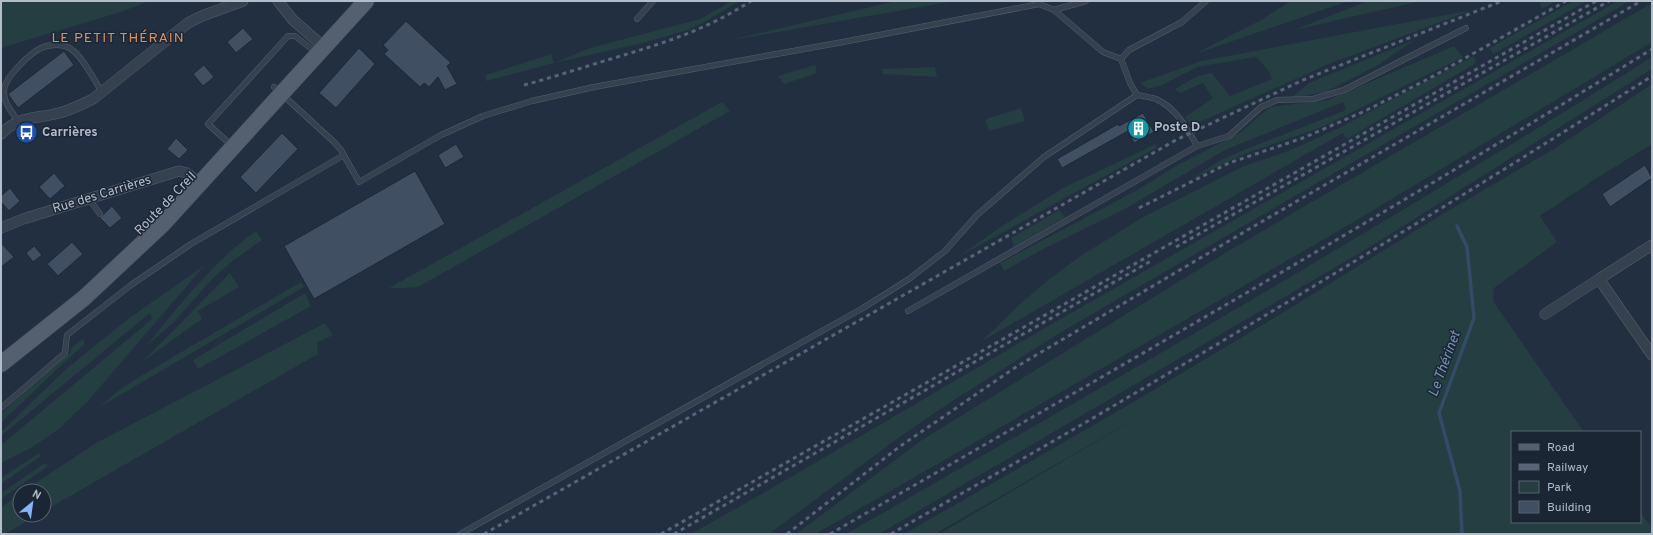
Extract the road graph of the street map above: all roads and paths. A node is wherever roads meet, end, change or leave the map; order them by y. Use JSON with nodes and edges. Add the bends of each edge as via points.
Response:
{"nodes":[{"id":1,"x":244,"y":1,"type":"edge"},
{"id":2,"x":278,"y":1,"type":"edge"},
{"id":3,"x":353,"y":1,"type":"edge"},
{"id":4,"x":366,"y":1,"type":"edge"},
{"id":5,"x":653,"y":1,"type":"edge"},
{"id":6,"x":1086,"y":1,"type":"edge"},
{"id":7,"x":1206,"y":1,"type":"edge"},
{"id":8,"x":1054,"y":10,"type":"junction"},
{"id":9,"x":637,"y":19,"type":"dead end"},
{"id":10,"x":1466,"y":28,"type":"dead end"},
{"id":11,"x":317,"y":49,"type":"junction"},
{"id":12,"x":1121,"y":59,"type":"junction"},
{"id":13,"x":278,"y":90,"type":"junction"},
{"id":14,"x":103,"y":92,"type":"junction"},
{"id":15,"x":1137,"y":95,"type":"junction"},
{"id":16,"x":18,"y":121,"type":"junction"},
{"id":17,"x":1,"y":134,"type":"edge"},
{"id":18,"x":230,"y":144,"type":"junction"},
{"id":19,"x":1197,"y":146,"type":"junction"},
{"id":20,"x":344,"y":154,"type":"junction"},
{"id":21,"x":196,"y":180,"type":"junction"},
{"id":22,"x":90,"y":200,"type":"junction"},
{"id":23,"x":100,"y":214,"type":"dead end"},
{"id":24,"x":1,"y":228,"type":"edge"},
{"id":25,"x":1652,"y":245,"type":"edge"},
{"id":26,"x":1599,"y":279,"type":"junction"},
{"id":27,"x":908,"y":311,"type":"dead end"},
{"id":28,"x":1545,"y":314,"type":"dead end"},
{"id":29,"x":1650,"y":349,"type":"edge"},
{"id":30,"x":1,"y":352,"type":"edge"},
{"id":31,"x":1,"y":364,"type":"edge"},
{"id":32,"x":1,"y":408,"type":"edge"},
{"id":33,"x":460,"y":534,"type":"edge"}],
"edges":[{"from":1,"to":14,"type":"street","via":[[188,23]]},
{"from":2,"to":11,"type":"street"},
{"from":3,"to":11,"type":"main road"},
{"from":4,"to":11,"type":"main road"},
{"from":5,"to":9,"type":"lane"},
{"from":6,"to":8,"type":"lane"},
{"from":7,"to":12,"type":"lane","via":[[1182,22],[1129,50]]},
{"from":8,"to":12,"type":"lane","via":[[1103,52]]},
{"from":8,"to":20,"type":"lane","via":[[1038,4],[532,100],[483,116],[441,135],[359,182]]},
{"from":10,"to":19,"type":"lane","via":[[1344,90],[1313,99],[1277,100],[1261,108],[1229,136]]},
{"from":11,"to":13,"type":"main road","name":"Route de Creil"},
{"from":11,"to":18,"type":"lane","via":[[295,36],[288,36],[208,124]]},
{"from":12,"to":15,"type":"lane"},
{"from":13,"to":18,"type":"main road","name":"Route de Creil"},
{"from":13,"to":20,"type":"lane"},
{"from":14,"to":16,"type":"street","via":[[59,113]]},
{"from":14,"to":16,"type":"lane","via":[[72,50],[63,46],[41,48],[10,75],[4,86],[4,97]]},
{"from":15,"to":19,"type":"lane","via":[[1156,99],[1172,110],[1182,120]]},
{"from":15,"to":33,"type":"lane","via":[[1044,157],[977,215],[945,251],[909,279],[863,308]]},
{"from":16,"to":17,"type":"street"},
{"from":18,"to":21,"type":"main road","name":"Route de Creil"},
{"from":19,"to":27,"type":"lane"},
{"from":20,"to":32,"type":"lane","via":[[191,244],[131,284],[67,335],[65,353]]},
{"from":21,"to":22,"type":"street","name":"Rue des Carrières","via":[[184,171],[176,172]]},
{"from":21,"to":30,"type":"main road","name":"Route de Creil","via":[[48,315]]},
{"from":21,"to":31,"type":"main road","name":"Route de Creil","via":[[162,225],[54,323]]},
{"from":22,"to":23,"type":"lane"},
{"from":22,"to":24,"type":"street","name":"Rue des Carrières","via":[[28,217]]},
{"from":25,"to":26,"type":"street"},
{"from":26,"to":28,"type":"street"},
{"from":26,"to":29,"type":"street"}]}
